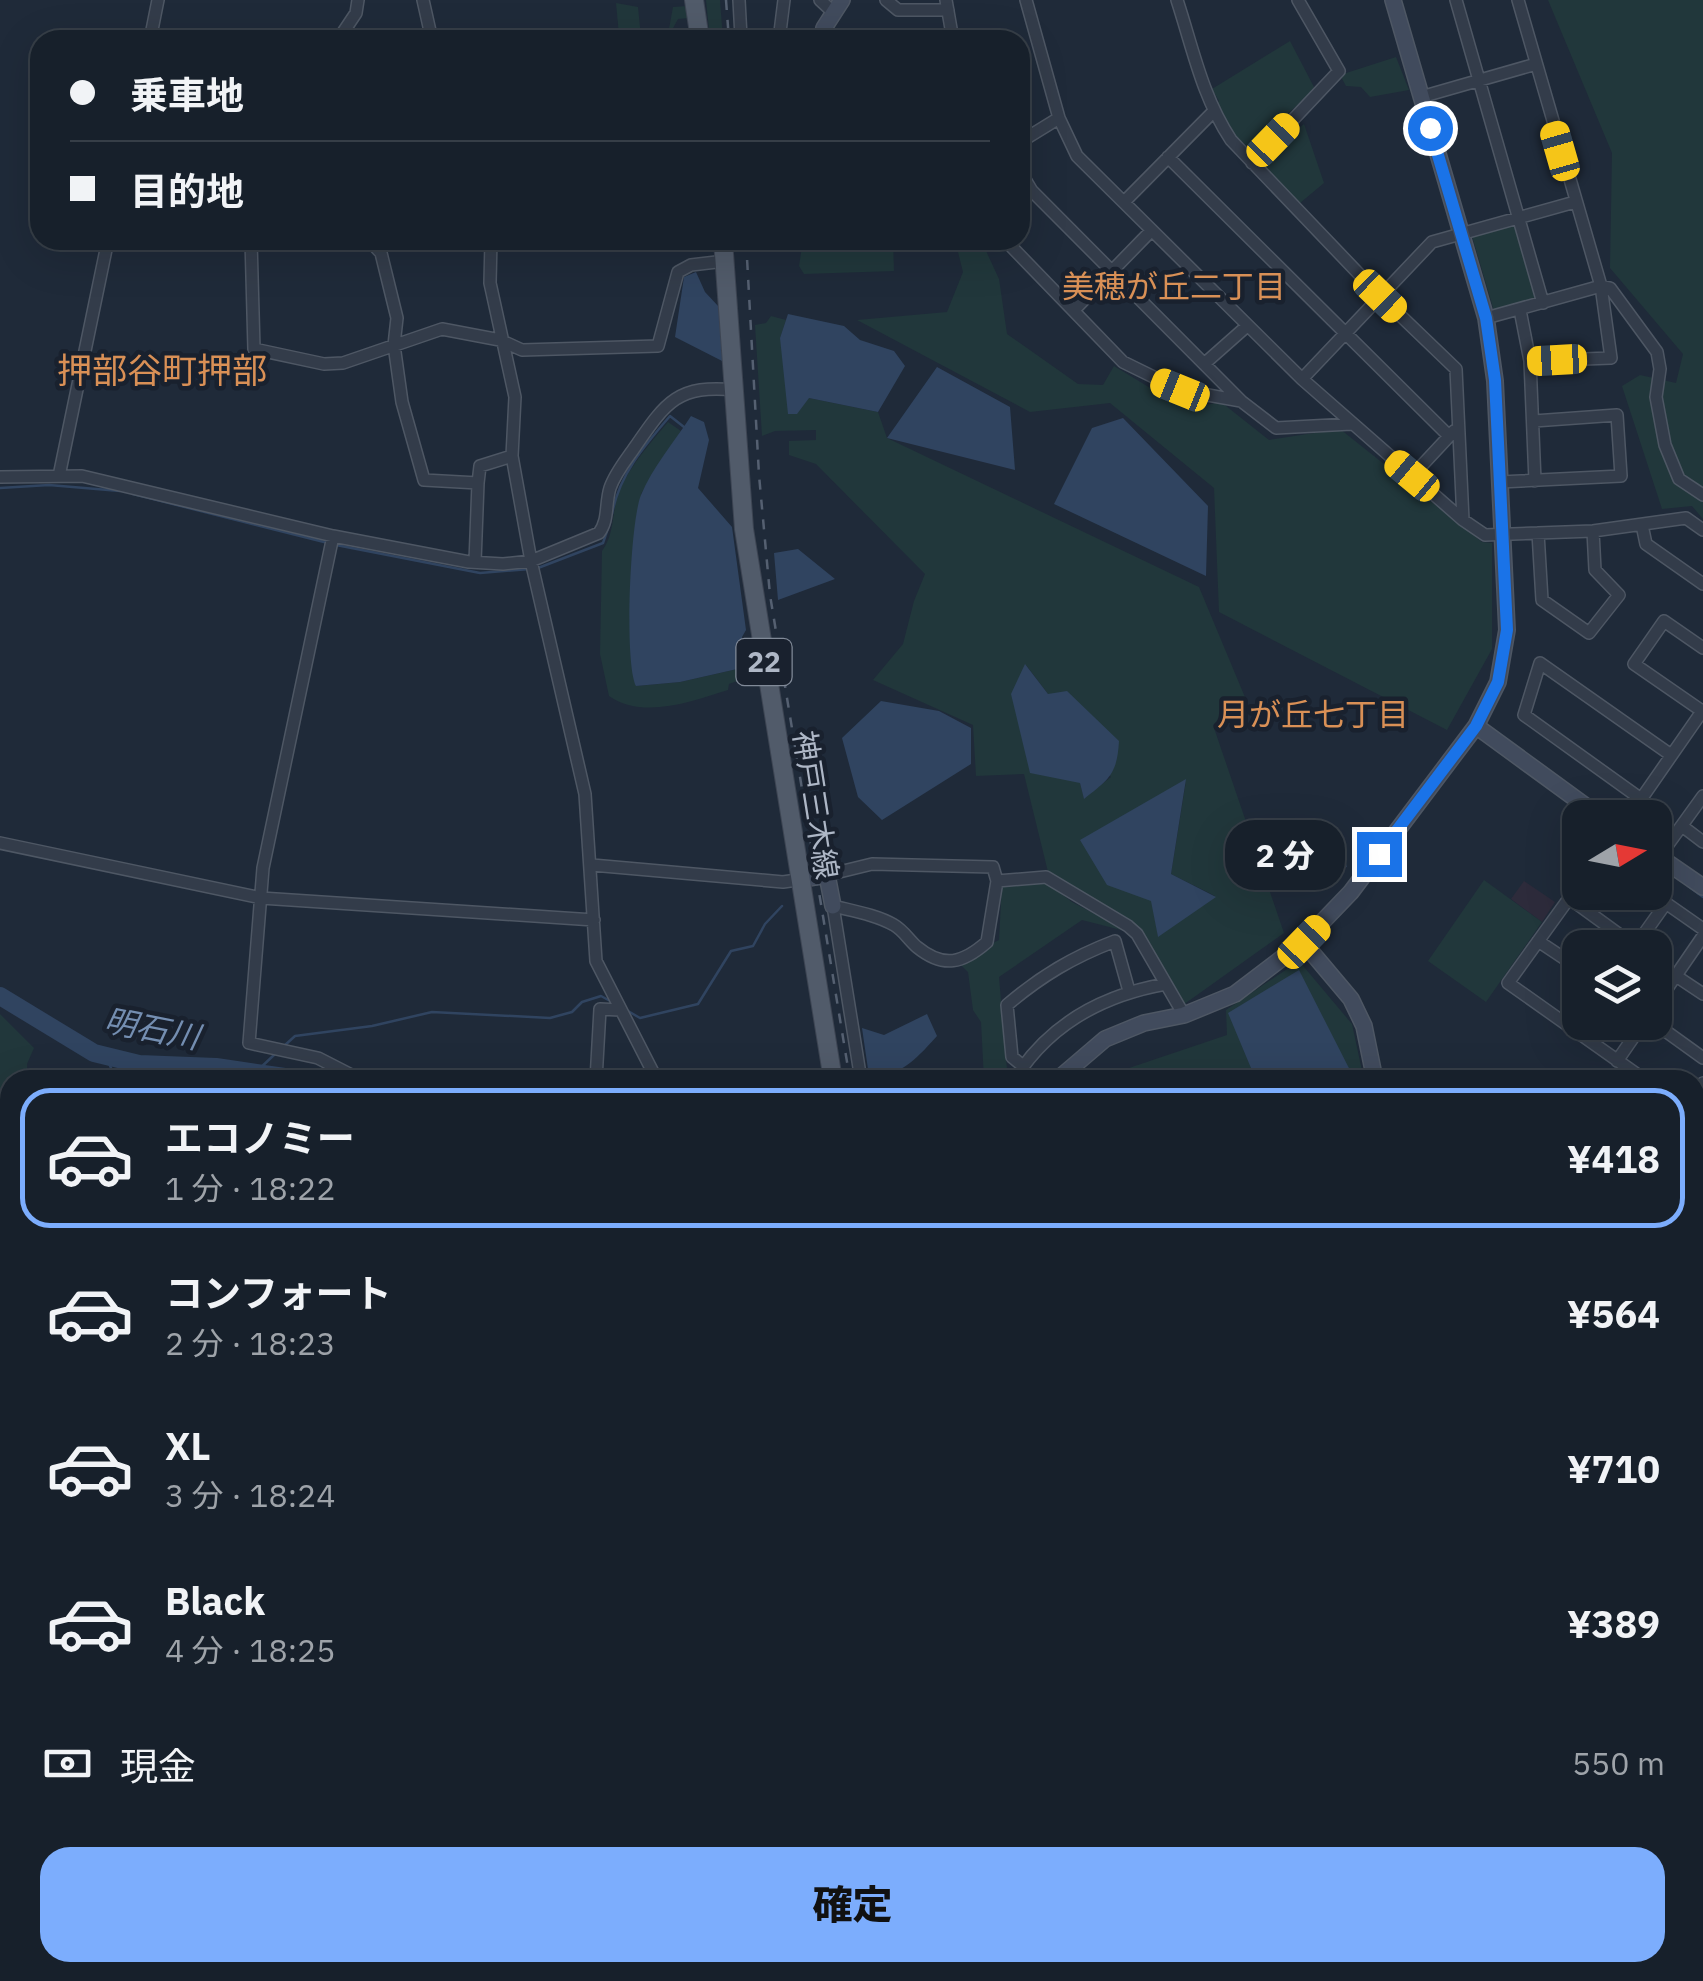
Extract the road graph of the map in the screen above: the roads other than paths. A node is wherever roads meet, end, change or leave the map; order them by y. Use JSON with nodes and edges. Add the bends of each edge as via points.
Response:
{"nodes":[{"id":1,"x":158,"y":0,"type":"edge"},
{"id":2,"x":358,"y":0,"type":"edge"},
{"id":3,"x":422,"y":0,"type":"edge"},
{"id":4,"x":694,"y":0,"type":"edge"},
{"id":5,"x":739,"y":0,"type":"edge"},
{"id":6,"x":784,"y":0,"type":"edge"},
{"id":7,"x":820,"y":0,"type":"edge"},
{"id":8,"x":886,"y":0,"type":"edge"},
{"id":9,"x":1026,"y":0,"type":"edge"},
{"id":10,"x":1178,"y":0,"type":"edge"},
{"id":11,"x":1298,"y":0,"type":"edge"},
{"id":12,"x":1393,"y":0,"type":"edge"},
{"id":13,"x":1456,"y":0,"type":"edge"},
{"id":14,"x":1518,"y":0,"type":"edge"},
{"id":15,"x":947,"y":5,"type":"edge"},
{"id":16,"x":838,"y":6,"type":"edge"},
{"id":17,"x":152,"y":30,"type":"edge"},
{"id":18,"x":345,"y":30,"type":"edge"},
{"id":19,"x":430,"y":30,"type":"edge"},
{"id":20,"x":698,"y":30,"type":"edge"},
{"id":21,"x":740,"y":30,"type":"edge"},
{"id":22,"x":780,"y":30,"type":"edge"},
{"id":23,"x":824,"y":30,"type":"edge"},
{"id":24,"x":951,"y":30,"type":"edge"},
{"id":25,"x":1536,"y":64,"type":"junction"},
{"id":26,"x":1478,"y":80,"type":"junction"},
{"id":27,"x":1421,"y":97,"type":"junction"},
{"id":28,"x":1213,"y":112,"type":"junction"},
{"id":29,"x":1059,"y":118,"type":"junction"},
{"id":30,"x":1030,"y":136,"type":"edge"},
{"id":31,"x":1168,"y":157,"type":"junction"},
{"id":32,"x":1252,"y":163,"type":"junction"},
{"id":33,"x":1030,"y":188,"type":"edge"},
{"id":34,"x":1124,"y":202,"type":"junction"},
{"id":35,"x":1576,"y":202,"type":"junction"},
{"id":36,"x":1518,"y":218,"type":"junction"},
{"id":37,"x":1150,"y":232,"type":"junction"},
{"id":38,"x":1460,"y":236,"type":"junction"},
{"id":39,"x":106,"y":250,"type":"edge"},
{"id":40,"x":251,"y":250,"type":"edge"},
{"id":41,"x":378,"y":250,"type":"edge"},
{"id":42,"x":491,"y":250,"type":"edge"},
{"id":43,"x":723,"y":250,"type":"edge"},
{"id":44,"x":1016,"y":250,"type":"edge"},
{"id":45,"x":724,"y":261,"type":"junction"},
{"id":46,"x":1112,"y":271,"type":"junction"},
{"id":47,"x":1601,"y":286,"type":"junction"},
{"id":48,"x":1380,"y":296,"type":"junction"},
{"id":49,"x":1543,"y":303,"type":"junction"},
{"id":50,"x":1074,"y":310,"type":"junction"},
{"id":51,"x":1520,"y":310,"type":"junction"},
{"id":52,"x":1486,"y":318,"type":"junction"},
{"id":53,"x":1246,"y":326,"type":"junction"},
{"id":54,"x":1344,"y":332,"type":"junction"},
{"id":55,"x":500,"y":340,"type":"junction"},
{"id":56,"x":394,"y":345,"type":"junction"},
{"id":57,"x":1530,"y":361,"type":"junction"},
{"id":58,"x":1204,"y":364,"type":"junction"},
{"id":59,"x":1302,"y":379,"type":"junction"},
{"id":60,"x":736,"y":390,"type":"junction"},
{"id":61,"x":1240,"y":401,"type":"junction"},
{"id":62,"x":1534,"y":422,"type":"junction"},
{"id":63,"x":1351,"y":424,"type":"junction"},
{"id":64,"x":1461,"y":425,"type":"junction"},
{"id":65,"x":1450,"y":436,"type":"junction"},
{"id":66,"x":512,"y":456,"type":"junction"},
{"id":67,"x":58,"y":476,"type":"junction"},
{"id":68,"x":1412,"y":476,"type":"junction"},
{"id":69,"x":0,"y":477,"type":"edge"},
{"id":70,"x":1536,"y":480,"type":"junction"},
{"id":71,"x":1500,"y":482,"type":"junction"},
{"id":72,"x":478,"y":483,"type":"junction"},
{"id":73,"x":1703,"y":495,"type":"edge"},
{"id":74,"x":1464,"y":520,"type":"junction"},
{"id":75,"x":1642,"y":525,"type":"junction"},
{"id":76,"x":1703,"y":530,"type":"edge"},
{"id":77,"x":1592,"y":531,"type":"junction"},
{"id":78,"x":1538,"y":533,"type":"junction"},
{"id":79,"x":1503,"y":535,"type":"junction"},
{"id":80,"x":333,"y":536,"type":"junction"},
{"id":81,"x":531,"y":560,"type":"junction"},
{"id":82,"x":476,"y":562,"type":"junction"},
{"id":83,"x":1703,"y":584,"type":"edge"},
{"id":84,"x":1703,"y":648,"type":"edge"},
{"id":85,"x":1702,"y":710,"type":"edge"},
{"id":86,"x":1476,"y":726,"type":"junction"},
{"id":87,"x":1671,"y":755,"type":"junction"},
{"id":88,"x":1703,"y":796,"type":"edge"},
{"id":89,"x":1640,"y":799,"type":"joint"},
{"id":90,"x":1577,"y":800,"type":"edge"},
{"id":91,"x":1682,"y":826,"type":"junction"},
{"id":92,"x":1672,"y":838,"type":"edge"},
{"id":93,"x":1703,"y":842,"type":"edge"},
{"id":94,"x":0,"y":843,"type":"edge"},
{"id":95,"x":1672,"y":865,"type":"edge"},
{"id":96,"x":592,"y":866,"type":"junction"},
{"id":97,"x":828,"y":874,"type":"junction"},
{"id":98,"x":802,"y":880,"type":"junction"},
{"id":99,"x":997,"y":882,"type":"junction"},
{"id":100,"x":1703,"y":887,"type":"edge"},
{"id":101,"x":260,"y":898,"type":"junction"},
{"id":102,"x":833,"y":906,"type":"junction"},
{"id":103,"x":1672,"y":907,"type":"edge"},
{"id":104,"x":1562,"y":908,"type":"edge"},
{"id":105,"x":1585,"y":910,"type":"edge"},
{"id":106,"x":594,"y":920,"type":"junction"},
{"id":107,"x":1703,"y":928,"type":"edge"},
{"id":108,"x":1612,"y":930,"type":"edge"},
{"id":109,"x":1703,"y":936,"type":"edge"},
{"id":110,"x":1538,"y":941,"type":"junction"},
{"id":111,"x":1304,"y":942,"type":"junction"},
{"id":112,"x":1562,"y":957,"type":"edge"},
{"id":113,"x":1676,"y":976,"type":"junction"},
{"id":114,"x":1672,"y":982,"type":"edge"},
{"id":115,"x":1166,"y":984,"type":"junction"},
{"id":116,"x":1129,"y":990,"type":"junction"},
{"id":117,"x":1703,"y":994,"type":"edge"},
{"id":118,"x":620,"y":1010,"type":"junction"},
{"id":119,"x":1184,"y":1015,"type":"junction"},
{"id":120,"x":1562,"y":1017,"type":"edge"},
{"id":121,"x":1672,"y":1036,"type":"edge"},
{"id":122,"x":1593,"y":1040,"type":"edge"},
{"id":123,"x":1632,"y":1040,"type":"edge"},
{"id":124,"x":1703,"y":1058,"type":"edge"},
{"id":125,"x":1618,"y":1061,"type":"junction"},
{"id":126,"x":1023,"y":1066,"type":"junction"},
{"id":127,"x":341,"y":1070,"type":"edge"},
{"id":128,"x":597,"y":1070,"type":"edge"},
{"id":129,"x":652,"y":1070,"type":"edge"},
{"id":130,"x":830,"y":1070,"type":"edge"},
{"id":131,"x":860,"y":1070,"type":"edge"},
{"id":132,"x":1020,"y":1070,"type":"edge"},
{"id":133,"x":1069,"y":1070,"type":"edge"},
{"id":134,"x":1373,"y":1070,"type":"edge"},
{"id":135,"x":1631,"y":1070,"type":"edge"}],
"edges":[{"from":1,"to":17,"type":"street"},
{"from":2,"to":18,"type":"street"},
{"from":3,"to":19,"type":"street"},
{"from":4,"to":20,"type":"main road"},
{"from":5,"to":21,"type":"street"},
{"from":6,"to":22,"type":"street"},
{"from":7,"to":16,"type":"street"},
{"from":8,"to":15,"type":"street","via":[[898,10]]},
{"from":9,"to":29,"type":"street"},
{"from":10,"to":28,"type":"street"},
{"from":11,"to":32,"type":"street","via":[[1339,72]]},
{"from":12,"to":27,"type":"street"},
{"from":13,"to":26,"type":"street"},
{"from":14,"to":25,"type":"street"},
{"from":15,"to":24,"type":"street"},
{"from":16,"to":23,"type":"street"},
{"from":25,"to":26,"type":"street"},
{"from":25,"to":35,"type":"street"},
{"from":26,"to":27,"type":"street"},
{"from":26,"to":36,"type":"street"},
{"from":27,"to":38,"type":"street"},
{"from":28,"to":31,"type":"street"},
{"from":28,"to":32,"type":"street"},
{"from":29,"to":30,"type":"street"},
{"from":29,"to":34,"type":"street","via":[[1076,156]]},
{"from":31,"to":34,"type":"street"},
{"from":31,"to":54,"type":"street"},
{"from":32,"to":48,"type":"street"},
{"from":33,"to":46,"type":"street"},
{"from":34,"to":37,"type":"street"},
{"from":35,"to":36,"type":"street"},
{"from":35,"to":47,"type":"street"},
{"from":36,"to":38,"type":"street"},
{"from":36,"to":49,"type":"street"},
{"from":37,"to":46,"type":"street"},
{"from":37,"to":53,"type":"street"},
{"from":38,"to":48,"type":"street","via":[[1432,242]]},
{"from":38,"to":52,"type":"street"},
{"from":39,"to":67,"type":"street"},
{"from":40,"to":56,"type":"street","via":[[254,350],[324,364]]},
{"from":41,"to":56,"type":"street","via":[[398,318]]},
{"from":42,"to":55,"type":"street"},
{"from":43,"to":45,"type":"main road","name":"神戸三木線","number":"22"},
{"from":44,"to":50,"type":"street"},
{"from":45,"to":55,"type":"street","via":[[678,272],[658,346],[522,350]]},
{"from":45,"to":60,"type":"main road","name":"神戸三木線","number":"22"},
{"from":46,"to":50,"type":"street"},
{"from":46,"to":58,"type":"street"},
{"from":47,"to":49,"type":"street"},
{"from":47,"to":57,"type":"street","via":[[1610,358]]},
{"from":47,"to":73,"type":"street","via":[[1610,288],[1657,352],[1664,445],[1679,479]]},
{"from":48,"to":54,"type":"street"},
{"from":48,"to":64,"type":"street","via":[[1456,369]]},
{"from":49,"to":51,"type":"street"},
{"from":50,"to":61,"type":"street","via":[[1123,362],[1202,396]]},
{"from":51,"to":52,"type":"street"},
{"from":51,"to":57,"type":"street"},
{"from":52,"to":71,"type":"street"},
{"from":53,"to":58,"type":"street"},
{"from":53,"to":59,"type":"street"},
{"from":54,"to":59,"type":"street"},
{"from":54,"to":65,"type":"street"},
{"from":55,"to":56,"type":"street","via":[[442,328]]},
{"from":55,"to":66,"type":"street","via":[[516,396]]},
{"from":56,"to":72,"type":"street","via":[[424,480]]},
{"from":57,"to":62,"type":"street"},
{"from":58,"to":61,"type":"street"},
{"from":59,"to":63,"type":"street"},
{"from":60,"to":81,"type":"street","via":[[705,388],[663,406],[617,472],[599,533]]},
{"from":60,"to":98,"type":"main road","name":"神戸三木線","number":"22","via":[[744,530]]},
{"from":61,"to":63,"type":"street","via":[[1276,428]]},
{"from":62,"to":70,"type":"street"},
{"from":62,"to":70,"type":"street","via":[[1617,415],[1621,476]]},
{"from":63,"to":68,"type":"street"},
{"from":64,"to":65,"type":"street"},
{"from":64,"to":74,"type":"street"},
{"from":65,"to":68,"type":"street"},
{"from":66,"to":72,"type":"street","via":[[480,466]]},
{"from":66,"to":81,"type":"street"},
{"from":67,"to":69,"type":"street"},
{"from":67,"to":80,"type":"street","via":[[82,476]]},
{"from":68,"to":74,"type":"street"},
{"from":70,"to":71,"type":"street"},
{"from":71,"to":79,"type":"street"},
{"from":72,"to":82,"type":"street"},
{"from":74,"to":79,"type":"street","via":[[1485,535]]},
{"from":75,"to":76,"type":"street","via":[[1686,518]]},
{"from":75,"to":77,"type":"street"},
{"from":75,"to":83,"type":"street","via":[[1646,544]]},
{"from":77,"to":78,"type":"street"},
{"from":77,"to":78,"type":"street","via":[[1596,570],[1619,595],[1589,633],[1542,600]]},
{"from":78,"to":79,"type":"street"},
{"from":79,"to":86,"type":"street","via":[[1504,656]]},
{"from":80,"to":82,"type":"street"},
{"from":80,"to":101,"type":"street"},
{"from":81,"to":82,"type":"street"},
{"from":81,"to":96,"type":"street","via":[[585,794]]},
{"from":84,"to":85,"type":"street","via":[[1664,620],[1634,664]]},
{"from":85,"to":87,"type":"street"},
{"from":86,"to":90,"type":"street"},
{"from":86,"to":111,"type":"street","via":[[1351,892]]},
{"from":87,"to":89,"type":"street"},
{"from":87,"to":89,"type":"street","via":[[1540,663],[1524,715]]},
{"from":88,"to":91,"type":"street"},
{"from":91,"to":92,"type":"street"},
{"from":91,"to":93,"type":"street"},
{"from":94,"to":101,"type":"street"},
{"from":95,"to":100,"type":"street"},
{"from":96,"to":98,"type":"street"},
{"from":96,"to":106,"type":"street"},
{"from":97,"to":98,"type":"street"},
{"from":97,"to":99,"type":"street","via":[[872,864],[935,864],[994,867]]},
{"from":97,"to":102,"type":"street"},
{"from":98,"to":130,"type":"main road","name":"神戸三木線","number":"22"},
{"from":99,"to":102,"type":"street","via":[[987,942],[957,962],[920,949],[896,925]]},
{"from":99,"to":115,"type":"street","via":[[1046,877],[1128,926]]},
{"from":101,"to":106,"type":"street"},
{"from":101,"to":127,"type":"street","via":[[248,1042]]},
{"from":102,"to":131,"type":"street"},
{"from":103,"to":107,"type":"street"},
{"from":104,"to":110,"type":"street"},
{"from":105,"to":108,"type":"street"},
{"from":106,"to":118,"type":"street","via":[[596,961]]},
{"from":109,"to":113,"type":"street"},
{"from":110,"to":112,"type":"street"},
{"from":110,"to":120,"type":"street","via":[[1508,982]]},
{"from":111,"to":119,"type":"street","via":[[1236,994]]},
{"from":111,"to":134,"type":"street","via":[[1351,999]]},
{"from":113,"to":114,"type":"street"},
{"from":113,"to":117,"type":"street"},
{"from":115,"to":116,"type":"street"},
{"from":115,"to":119,"type":"street"},
{"from":116,"to":126,"type":"street","via":[[1089,1007]]},
{"from":116,"to":126,"type":"street","via":[[1115,941],[1039,978],[1007,1006],[1012,1057]]},
{"from":118,"to":128,"type":"street","via":[[600,1008]]},
{"from":118,"to":129,"type":"street"},
{"from":119,"to":133,"type":"street","via":[[1105,1040]]},
{"from":121,"to":124,"type":"street"},
{"from":122,"to":125,"type":"street"},
{"from":123,"to":125,"type":"street"},
{"from":125,"to":135,"type":"street"},
{"from":126,"to":132,"type":"street"}]}
